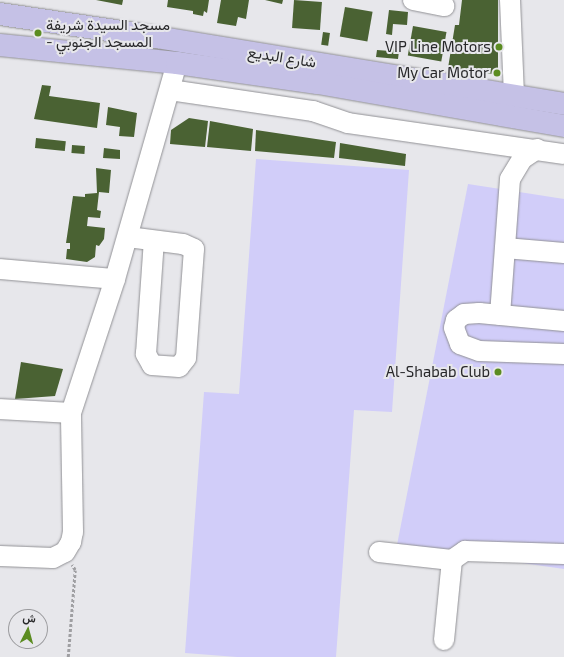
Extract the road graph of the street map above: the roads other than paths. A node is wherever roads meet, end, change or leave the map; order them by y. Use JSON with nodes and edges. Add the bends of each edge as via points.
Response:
{"nodes":[{"id":1,"x":413,"y":0,"type":"edge"},
{"id":2,"x":510,"y":0,"type":"edge"},
{"id":3,"x":0,"y":6,"type":"edge"},
{"id":4,"x":444,"y":6,"type":"dead end"},
{"id":5,"x":0,"y":14,"type":"edge"},
{"id":6,"x":22,"y":16,"type":"junction"},
{"id":7,"x":0,"y":44,"type":"edge"},
{"id":8,"x":177,"y":63,"type":"junction"},
{"id":9,"x":170,"y":90,"type":"junction"},
{"id":10,"x":514,"y":95,"type":"junction"},
{"id":11,"x":564,"y":104,"type":"edge"},
{"id":12,"x":564,"y":126,"type":"edge"},
{"id":13,"x":537,"y":149,"type":"junction"},
{"id":14,"x":564,"y":154,"type":"edge"},
{"id":15,"x":128,"y":238,"type":"junction"},
{"id":16,"x":154,"y":241,"type":"junction"},
{"id":17,"x":505,"y":248,"type":"junction"},
{"id":18,"x":564,"y":253,"type":"edge"},
{"id":19,"x":0,"y":269,"type":"edge"},
{"id":20,"x":115,"y":279,"type":"junction"},
{"id":21,"x":500,"y":315,"type":"junction"},
{"id":22,"x":564,"y":321,"type":"edge"},
{"id":23,"x":564,"y":354,"type":"edge"},
{"id":24,"x":0,"y":409,"type":"edge"},
{"id":25,"x":71,"y":413,"type":"junction"},
{"id":26,"x":379,"y":552,"type":"dead end"},
{"id":27,"x":564,"y":554,"type":"edge"},
{"id":28,"x":0,"y":556,"type":"edge"},
{"id":29,"x":452,"y":560,"type":"junction"},
{"id":30,"x":444,"y":640,"type":"dead end"}],
"edges":[{"from":1,"to":4,"type":"street"},
{"from":2,"to":10,"type":"street"},
{"from":3,"to":6,"type":"main road"},
{"from":5,"to":6,"type":"main road","name":"شارع البديع"},
{"from":6,"to":10,"type":"main road","name":"شارع البديع"},
{"from":7,"to":8,"type":"main road","name":"شارع البديع"},
{"from":8,"to":9,"type":"street"},
{"from":8,"to":12,"type":"main road","name":"شارع البديع","via":[[318,83]]},
{"from":9,"to":13,"type":"street","via":[[313,112],[348,123]]},
{"from":9,"to":15,"type":"street"},
{"from":10,"to":11,"type":"main road","name":"شارع البديع"},
{"from":13,"to":14,"type":"street"},
{"from":13,"to":17,"type":"street","via":[[522,159],[510,179]]},
{"from":15,"to":16,"type":"street"},
{"from":15,"to":20,"type":"street"},
{"from":16,"to":16,"type":"street","via":[[146,354],[152,365],[179,367],[186,358],[195,253],[190,246]]},
{"from":17,"to":18,"type":"street"},
{"from":17,"to":21,"type":"street"},
{"from":19,"to":20,"type":"street"},
{"from":20,"to":25,"type":"street"},
{"from":21,"to":22,"type":"street"},
{"from":21,"to":23,"type":"street","via":[[464,314],[456,320],[455,337],[460,344],[480,351]]},
{"from":24,"to":25,"type":"street"},
{"from":25,"to":28,"type":"street","via":[[73,532],[65,552],[54,558],[39,559]]},
{"from":26,"to":29,"type":"street"},
{"from":27,"to":29,"type":"street","via":[[466,551]]},
{"from":29,"to":30,"type":"street"}]}
